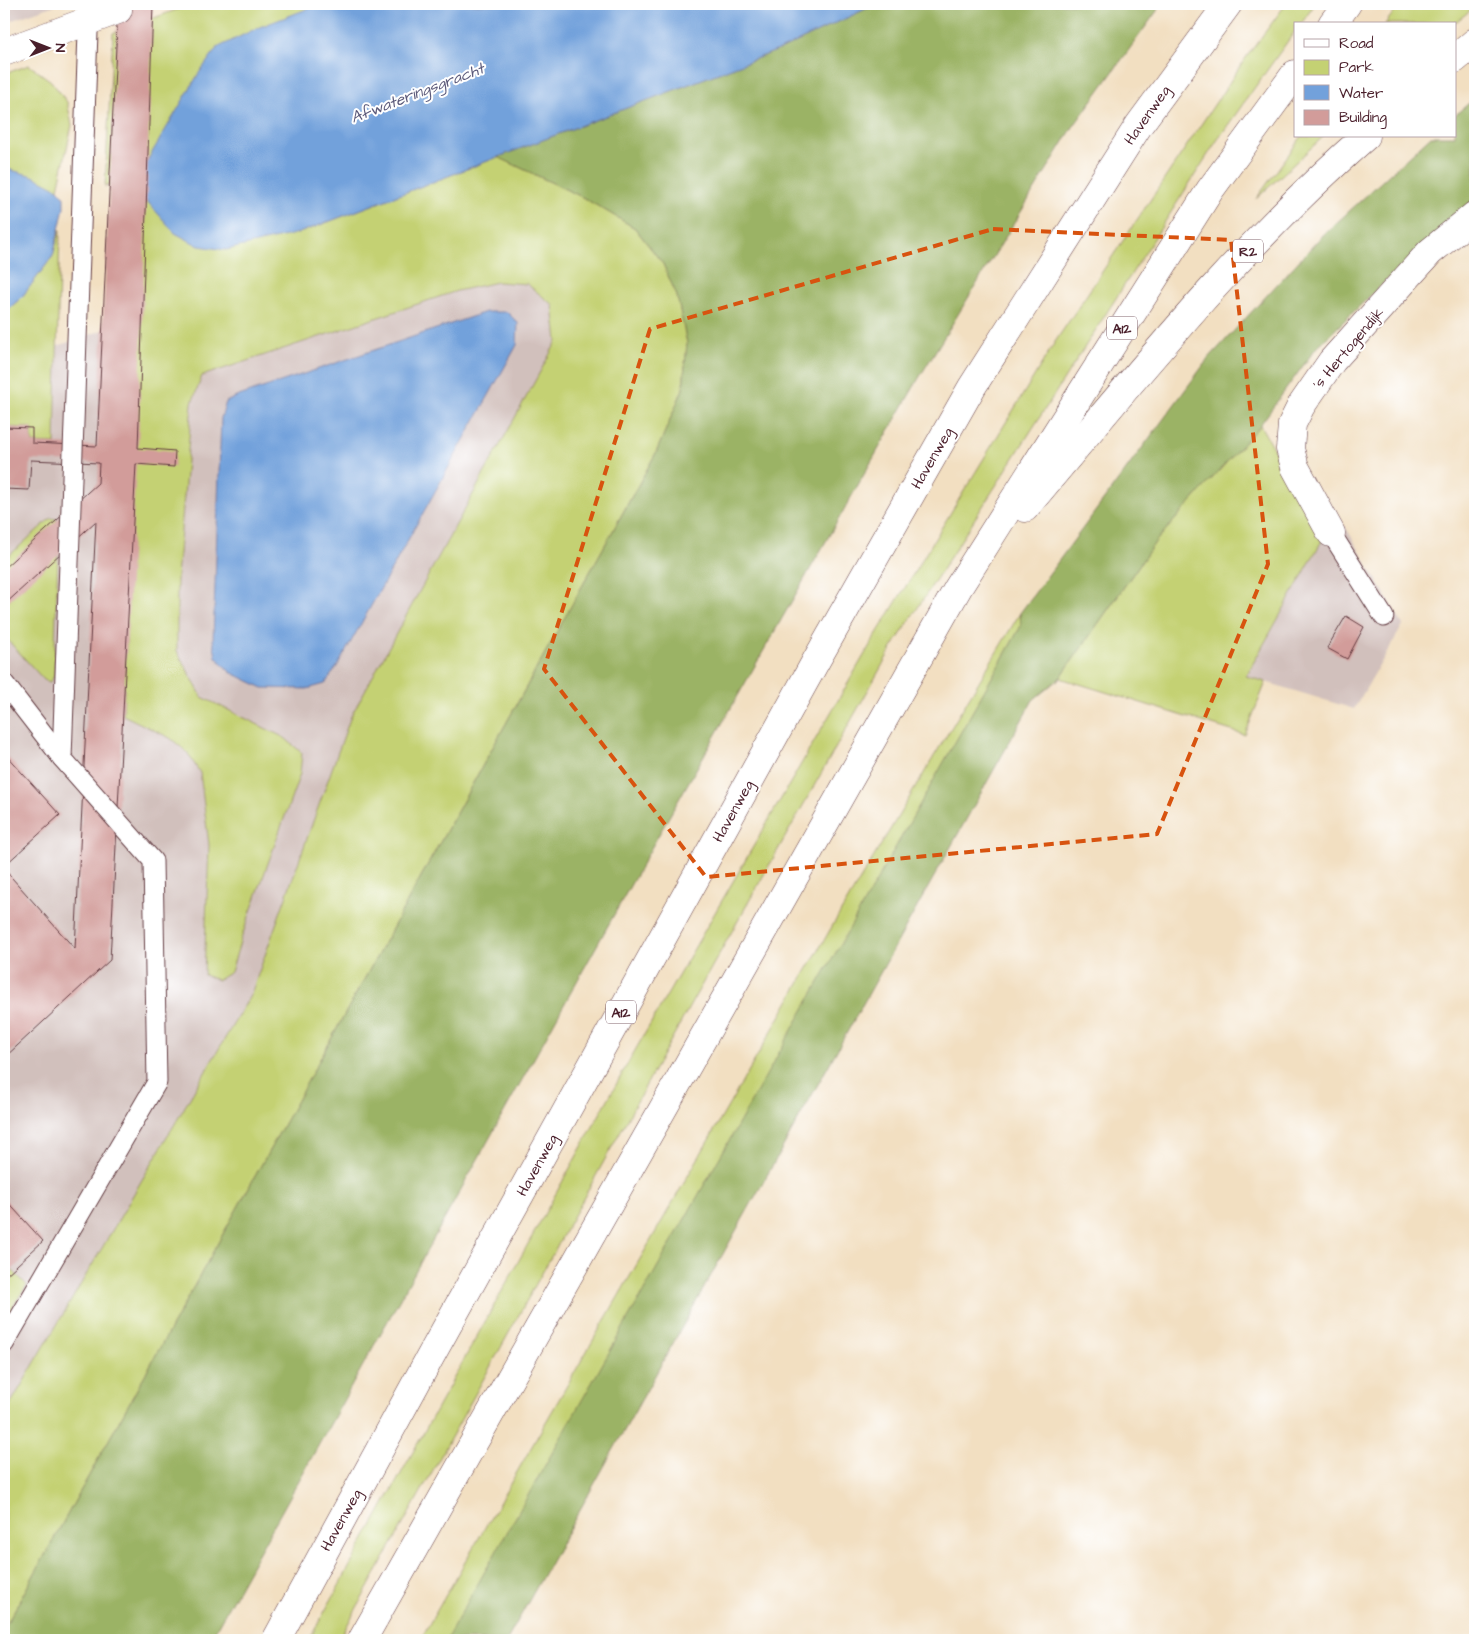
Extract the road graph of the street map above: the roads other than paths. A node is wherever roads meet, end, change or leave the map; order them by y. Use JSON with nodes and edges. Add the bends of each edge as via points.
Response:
{"nodes":[{"id":1,"x":1228,"y":4,"type":"edge"},
{"id":2,"x":1347,"y":4,"type":"edge"},
{"id":3,"x":118,"y":10,"type":"dead end"},
{"id":4,"x":89,"y":13,"type":"edge"},
{"id":5,"x":1334,"y":22,"type":"edge"},
{"id":6,"x":1475,"y":42,"type":"edge"},
{"id":7,"x":4,"y":52,"type":"edge"},
{"id":8,"x":1456,"y":58,"type":"edge"},
{"id":9,"x":1294,"y":75,"type":"edge"},
{"id":10,"x":1364,"y":138,"type":"edge"},
{"id":11,"x":1475,"y":216,"type":"edge"},
{"id":12,"x":1330,"y":533,"type":"joint"},
{"id":13,"x":958,"y":588,"type":"junction"},
{"id":14,"x":1384,"y":617,"type":"dead end"},
{"id":15,"x":4,"y":683,"type":"edge"},
{"id":16,"x":62,"y":758,"type":"junction"},
{"id":17,"x":4,"y":1344,"type":"edge"},
{"id":18,"x":276,"y":1640,"type":"edge"},
{"id":19,"x":362,"y":1640,"type":"edge"}],
"edges":[{"from":1,"to":18,"type":"main road","name":"Havenweg","number":"A12","via":[[1139,124],[972,388],[813,668]]},
{"from":2,"to":5,"type":"main road"},
{"from":3,"to":4,"type":"main road"},
{"from":4,"to":7,"type":"main road"},
{"from":4,"to":16,"type":"lane"},
{"from":6,"to":8,"type":"main road"},
{"from":9,"to":13,"type":"main road","number":"A12","via":[[1210,190]]},
{"from":10,"to":13,"type":"main road","number":"R2","via":[[1235,264]]},
{"from":11,"to":12,"type":"main road","name":"'s Hertogendijk","via":[[1430,252],[1332,362],[1292,424],[1290,449],[1295,467]]},
{"from":12,"to":14,"type":"lane"},
{"from":13,"to":19,"type":"main road","number":"A12"},
{"from":15,"to":16,"type":"lane"},
{"from":16,"to":17,"type":"lane","via":[[153,861],[157,1082]]}]}
